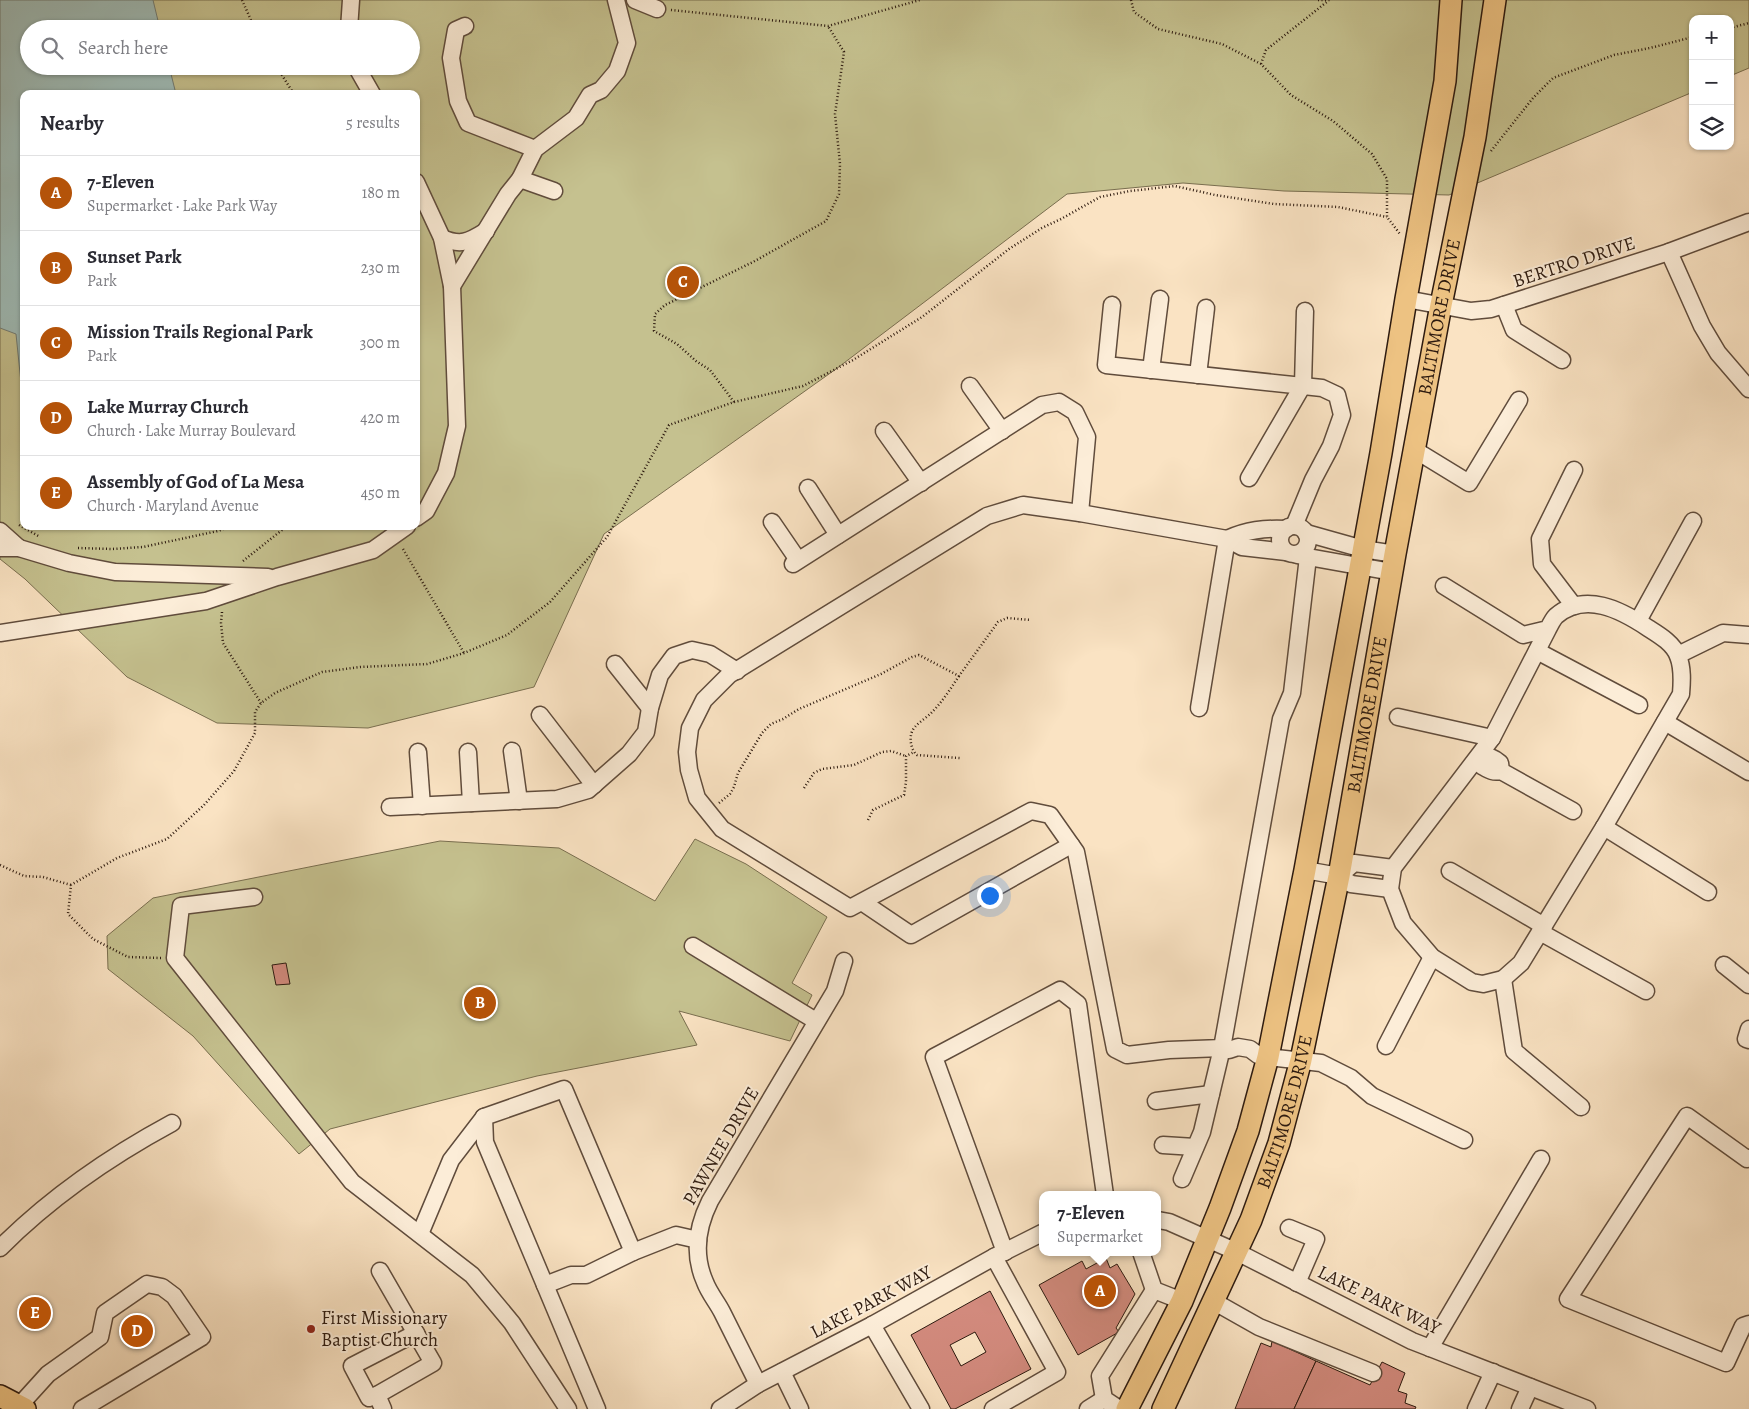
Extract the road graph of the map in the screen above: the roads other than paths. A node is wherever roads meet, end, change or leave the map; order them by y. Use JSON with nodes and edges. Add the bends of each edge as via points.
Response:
{"nodes":[{"id":1,"x":351,"y":0,"type":"edge"},
{"id":2,"x":616,"y":0,"type":"edge"},
{"id":3,"x":635,"y":0,"type":"edge"},
{"id":4,"x":1451,"y":0,"type":"edge"},
{"id":5,"x":1495,"y":0,"type":"edge"},
{"id":6,"x":657,"y":9,"type":"road end"},
{"id":7,"x":350,"y":20,"type":"edge"},
{"id":8,"x":465,"y":26,"type":"dead end"},
{"id":9,"x":361,"y":75,"type":"edge"},
{"id":10,"x":370,"y":90,"type":"edge"},
{"id":11,"x":535,"y":149,"type":"junction"},
{"id":12,"x":520,"y":179,"type":"junction"},
{"id":13,"x":420,"y":191,"type":"edge"},
{"id":14,"x":554,"y":191,"type":"dead end"},
{"id":15,"x":1749,"y":222,"type":"edge"},
{"id":16,"x":486,"y":231,"type":"junction"},
{"id":17,"x":442,"y":238,"type":"junction"},
{"id":18,"x":1670,"y":252,"type":"junction"},
{"id":19,"x":452,"y":286,"type":"junction"},
{"id":20,"x":1160,"y":299,"type":"dead end"},
{"id":21,"x":1406,"y":299,"type":"junction"},
{"id":22,"x":1112,"y":305,"type":"dead end"},
{"id":23,"x":1441,"y":305,"type":"junction"},
{"id":24,"x":1504,"y":305,"type":"junction"},
{"id":25,"x":1206,"y":308,"type":"dead end"},
{"id":26,"x":1304,"y":311,"type":"dead end"},
{"id":27,"x":1562,"y":360,"type":"dead end"},
{"id":28,"x":1151,"y":370,"type":"junction"},
{"id":29,"x":1198,"y":375,"type":"junction"},
{"id":30,"x":970,"y":386,"type":"dead end"},
{"id":31,"x":1303,"y":386,"type":"junction"},
{"id":32,"x":1749,"y":389,"type":"edge"},
{"id":33,"x":1518,"y":400,"type":"dead end"},
{"id":34,"x":884,"y":431,"type":"dead end"},
{"id":35,"x":1002,"y":431,"type":"junction"},
{"id":36,"x":1415,"y":450,"type":"junction"},
{"id":37,"x":1574,"y":470,"type":"dead end"},
{"id":38,"x":1249,"y":478,"type":"dead end"},
{"id":39,"x":921,"y":483,"type":"junction"},
{"id":40,"x":808,"y":488,"type":"dead end"},
{"id":41,"x":1080,"y":513,"type":"junction"},
{"id":42,"x":420,"y":515,"type":"edge"},
{"id":43,"x":1693,"y":521,"type":"dead end"},
{"id":44,"x":772,"y":522,"type":"dead end"},
{"id":45,"x":1295,"y":529,"type":"junction"},
{"id":46,"x":0,"y":531,"type":"edge"},
{"id":47,"x":401,"y":531,"type":"edge"},
{"id":48,"x":838,"y":535,"type":"junction"},
{"id":49,"x":1227,"y":539,"type":"junction"},
{"id":50,"x":0,"y":548,"type":"edge"},
{"id":51,"x":18,"y":548,"type":"junction"},
{"id":52,"x":1296,"y":554,"type":"junction"},
{"id":53,"x":1362,"y":557,"type":"junction"},
{"id":54,"x":1393,"y":563,"type":"junction"},
{"id":55,"x":277,"y":577,"type":"junction"},
{"id":56,"x":1444,"y":586,"type":"dead end"},
{"id":57,"x":1574,"y":606,"type":"junction"},
{"id":58,"x":1638,"y":621,"type":"junction"},
{"id":59,"x":1548,"y":629,"type":"junction"},
{"id":60,"x":0,"y":633,"type":"edge"},
{"id":61,"x":1749,"y":635,"type":"edge"},
{"id":62,"x":1537,"y":651,"type":"junction"},
{"id":63,"x":1678,"y":655,"type":"junction"},
{"id":64,"x":615,"y":664,"type":"dead end"},
{"id":65,"x":737,"y":671,"type":"junction"},
{"id":66,"x":1639,"y":705,"type":"dead end"},
{"id":67,"x":650,"y":708,"type":"junction"},
{"id":68,"x":1199,"y":708,"type":"dead end"},
{"id":69,"x":540,"y":715,"type":"dead end"},
{"id":70,"x":1398,"y":717,"type":"dead end"},
{"id":71,"x":1665,"y":722,"type":"junction"},
{"id":72,"x":1492,"y":738,"type":"junction"},
{"id":73,"x":512,"y":751,"type":"dead end"},
{"id":74,"x":418,"y":752,"type":"dead end"},
{"id":75,"x":468,"y":752,"type":"dead end"},
{"id":76,"x":1480,"y":755,"type":"junction"},
{"id":77,"x":1749,"y":772,"type":"edge"},
{"id":78,"x":594,"y":785,"type":"junction"},
{"id":79,"x":519,"y":801,"type":"junction"},
{"id":80,"x":471,"y":803,"type":"junction"},
{"id":81,"x":422,"y":806,"type":"junction"},
{"id":82,"x":390,"y":807,"type":"dead end"},
{"id":83,"x":1573,"y":811,"type":"dead end"},
{"id":84,"x":1604,"y":827,"type":"junction"},
{"id":85,"x":1071,"y":845,"type":"junction"},
{"id":86,"x":1393,"y":868,"type":"junction"},
{"id":87,"x":1305,"y":870,"type":"junction"},
{"id":88,"x":1450,"y":871,"type":"dead end"},
{"id":89,"x":1339,"y":876,"type":"junction"},
{"id":90,"x":1390,"y":890,"type":"junction"},
{"id":91,"x":1708,"y":892,"type":"dead end"},
{"id":92,"x":254,"y":896,"type":"dead end"},
{"id":93,"x":862,"y":902,"type":"junction"},
{"id":94,"x":1542,"y":929,"type":"junction"},
{"id":95,"x":693,"y":946,"type":"dead end"},
{"id":96,"x":1432,"y":957,"type":"junction"},
{"id":97,"x":844,"y":961,"type":"dead end"},
{"id":98,"x":1724,"y":965,"type":"dead end"},
{"id":99,"x":1503,"y":979,"type":"junction"},
{"id":100,"x":1749,"y":985,"type":"edge"},
{"id":101,"x":1646,"y":991,"type":"dead end"},
{"id":102,"x":816,"y":1021,"type":"junction"},
{"id":103,"x":1749,"y":1029,"type":"edge"},
{"id":104,"x":1749,"y":1040,"type":"edge"},
{"id":105,"x":1386,"y":1046,"type":"dead end"},
{"id":106,"x":1225,"y":1049,"type":"junction"},
{"id":107,"x":1263,"y":1056,"type":"junction"},
{"id":108,"x":1301,"y":1060,"type":"junction"},
{"id":109,"x":1210,"y":1094,"type":"junction"},
{"id":110,"x":1156,"y":1101,"type":"dead end"},
{"id":111,"x":1581,"y":1107,"type":"dead end"},
{"id":112,"x":484,"y":1117,"type":"junction"},
{"id":113,"x":172,"y":1123,"type":"dead end"},
{"id":114,"x":1464,"y":1140,"type":"dead end"},
{"id":115,"x":1163,"y":1145,"type":"dead end"},
{"id":116,"x":1195,"y":1147,"type":"junction"},
{"id":117,"x":1749,"y":1158,"type":"edge"},
{"id":118,"x":1541,"y":1159,"type":"dead end"},
{"id":119,"x":1182,"y":1179,"type":"dead end"},
{"id":120,"x":1104,"y":1191,"type":"edge"},
{"id":121,"x":1161,"y":1221,"type":"edge"},
{"id":122,"x":1289,"y":1228,"type":"dead end"},
{"id":123,"x":420,"y":1234,"type":"junction"},
{"id":124,"x":1039,"y":1234,"type":"edge"},
{"id":125,"x":1207,"y":1238,"type":"junction"},
{"id":126,"x":698,"y":1240,"type":"junction"},
{"id":127,"x":0,"y":1248,"type":"edge"},
{"id":128,"x":633,"y":1252,"type":"junction"},
{"id":129,"x":1237,"y":1252,"type":"junction"},
{"id":130,"x":1000,"y":1254,"type":"junction"},
{"id":131,"x":1142,"y":1256,"type":"edge"},
{"id":132,"x":380,"y":1271,"type":"dead end"},
{"id":133,"x":1297,"y":1283,"type":"junction"},
{"id":134,"x":545,"y":1285,"type":"junction"},
{"id":135,"x":1154,"y":1290,"type":"junction"},
{"id":136,"x":1182,"y":1301,"type":"junction"},
{"id":137,"x":1213,"y":1301,"type":"junction"},
{"id":138,"x":1749,"y":1324,"type":"edge"},
{"id":139,"x":872,"y":1325,"type":"junction"},
{"id":140,"x":416,"y":1333,"type":"junction"},
{"id":141,"x":1430,"y":1348,"type":"junction"},
{"id":142,"x":782,"y":1372,"type":"junction"},
{"id":143,"x":1493,"y":1372,"type":"junction"},
{"id":144,"x":1373,"y":1373,"type":"dead end"},
{"id":145,"x":758,"y":1384,"type":"junction"},
{"id":146,"x":1530,"y":1387,"type":"junction"},
{"id":147,"x":0,"y":1396,"type":"edge"},
{"id":148,"x":1104,"y":1399,"type":"junction"},
{"id":149,"x":380,"y":1402,"type":"edge"},
{"id":150,"x":22,"y":1407,"type":"edge"},
{"id":151,"x":82,"y":1409,"type":"edge"},
{"id":152,"x":568,"y":1409,"type":"edge"},
{"id":153,"x":597,"y":1409,"type":"edge"},
{"id":154,"x":720,"y":1409,"type":"edge"},
{"id":155,"x":800,"y":1409,"type":"edge"},
{"id":156,"x":921,"y":1409,"type":"edge"},
{"id":157,"x":993,"y":1409,"type":"edge"},
{"id":158,"x":1088,"y":1409,"type":"edge"},
{"id":159,"x":1119,"y":1409,"type":"edge"},
{"id":160,"x":1127,"y":1409,"type":"edge"},
{"id":161,"x":1163,"y":1409,"type":"edge"},
{"id":162,"x":1476,"y":1409,"type":"edge"},
{"id":163,"x":1520,"y":1409,"type":"edge"},
{"id":164,"x":1587,"y":1409,"type":"edge"}],
"edges":[{"from":1,"to":7,"type":"street"},
{"from":2,"to":11,"type":"street","via":[[627,43],[617,71],[601,90],[590,94],[576,118]]},
{"from":3,"to":6,"type":"street"},
{"from":4,"to":21,"type":"main road","name":"BALTIMORE DRIVE","via":[[1445,81]]},
{"from":5,"to":23,"type":"main road","name":"BALTIMORE DRIVE","via":[[1483,87]]},
{"from":8,"to":11,"type":"street","via":[[456,30],[451,58],[458,101],[468,123]]},
{"from":9,"to":10,"type":"street"},
{"from":11,"to":12,"type":"street"},
{"from":12,"to":14,"type":"street"},
{"from":12,"to":16,"type":"street"},
{"from":13,"to":17,"type":"street"},
{"from":15,"to":18,"type":"street","name":"BERTRO DRIVE"},
{"from":16,"to":17,"type":"street","via":[[472,240],[455,243]]},
{"from":16,"to":19,"type":"street"},
{"from":17,"to":19,"type":"street"},
{"from":18,"to":24,"type":"street","name":"BERTRO DRIVE"},
{"from":18,"to":32,"type":"street","via":[[1706,333],[1718,353]]},
{"from":19,"to":42,"type":"street","via":[[457,426],[446,473],[426,511]]},
{"from":20,"to":28,"type":"street"},
{"from":21,"to":23,"type":"street","name":"BERTRO DRIVE"},
{"from":21,"to":53,"type":"main road","name":"BALTIMORE DRIVE"},
{"from":22,"to":28,"type":"street","via":[[1106,365]]},
{"from":23,"to":24,"type":"street","name":"BERTRO DRIVE","via":[[1471,311],[1491,310]]},
{"from":23,"to":36,"type":"main road","name":"BALTIMORE DRIVE"},
{"from":24,"to":27,"type":"street","via":[[1514,330]]},
{"from":25,"to":29,"type":"street"},
{"from":26,"to":31,"type":"street"},
{"from":28,"to":29,"type":"street"},
{"from":29,"to":31,"type":"street"},
{"from":30,"to":35,"type":"street"},
{"from":31,"to":38,"type":"street"},
{"from":31,"to":45,"type":"street","via":[[1322,388],[1338,395],[1342,415]]},
{"from":33,"to":36,"type":"street","via":[[1469,483]]},
{"from":34,"to":39,"type":"street"},
{"from":35,"to":39,"type":"street"},
{"from":35,"to":41,"type":"street","via":[[1042,405],[1058,402],[1075,412],[1087,437]]},
{"from":36,"to":54,"type":"main road","name":"BALTIMORE DRIVE"},
{"from":37,"to":57,"type":"street","via":[[1540,539],[1542,564]]},
{"from":39,"to":48,"type":"street"},
{"from":40,"to":48,"type":"street"},
{"from":41,"to":49,"type":"street"},
{"from":41,"to":65,"type":"street","via":[[1023,505],[987,516]]},
{"from":43,"to":58,"type":"street"},
{"from":44,"to":48,"type":"street","via":[[796,562]]},
{"from":45,"to":49,"type":"street","via":[[1266,528]]},
{"from":45,"to":52,"type":"street","via":[[1308,542]]},
{"from":45,"to":52,"type":"street","via":[[1280,536],[1280,545]]},
{"from":45,"to":53,"type":"street"},
{"from":46,"to":51,"type":"street"},
{"from":47,"to":55,"type":"street","via":[[373,550]]},
{"from":49,"to":52,"type":"street","via":[[1242,547]]},
{"from":49,"to":68,"type":"street"},
{"from":50,"to":51,"type":"street"},
{"from":51,"to":55,"type":"street","via":[[115,572]]},
{"from":52,"to":53,"type":"street"},
{"from":52,"to":106,"type":"street","via":[[1292,693],[1280,719]]},
{"from":53,"to":54,"type":"street"},
{"from":53,"to":87,"type":"main road","name":"BALTIMORE DRIVE"},
{"from":54,"to":89,"type":"main road","name":"BALTIMORE DRIVE"},
{"from":55,"to":60,"type":"street","via":[[206,601]]},
{"from":56,"to":59,"type":"street","via":[[1523,635]]},
{"from":57,"to":58,"type":"street","via":[[1589,603],[1610,607]]},
{"from":57,"to":59,"type":"street","via":[[1556,617]]},
{"from":58,"to":63,"type":"street","via":[[1666,640]]},
{"from":59,"to":62,"type":"street"},
{"from":61,"to":63,"type":"street","via":[[1723,633]]},
{"from":62,"to":66,"type":"street"},
{"from":62,"to":72,"type":"street"},
{"from":63,"to":71,"type":"street","via":[[1683,679],[1681,694]]},
{"from":64,"to":67,"type":"street"},
{"from":65,"to":67,"type":"street","via":[[710,654],[692,650],[674,656],[660,675]]},
{"from":65,"to":93,"type":"street","via":[[704,700],[690,728],[687,752],[697,798],[722,829],[850,908]]},
{"from":67,"to":78,"type":"street","via":[[646,732],[629,754]]},
{"from":69,"to":78,"type":"street"},
{"from":70,"to":72,"type":"street"},
{"from":71,"to":77,"type":"street"},
{"from":71,"to":84,"type":"street"},
{"from":72,"to":76,"type":"street"},
{"from":73,"to":79,"type":"street"},
{"from":74,"to":81,"type":"street"},
{"from":75,"to":80,"type":"street"},
{"from":76,"to":83,"type":"street","via":[[1482,766],[1495,773],[1501,771]]},
{"from":76,"to":86,"type":"street"},
{"from":78,"to":79,"type":"street","via":[[588,790],[557,799]]},
{"from":79,"to":80,"type":"street"},
{"from":80,"to":81,"type":"street"},
{"from":81,"to":82,"type":"street"},
{"from":84,"to":91,"type":"street"},
{"from":84,"to":94,"type":"street"},
{"from":85,"to":93,"type":"street","via":[[910,935]]},
{"from":85,"to":93,"type":"street","via":[[1050,815],[1031,811]]},
{"from":85,"to":106,"type":"street","via":[[1076,852],[1115,1049],[1127,1055]]},
{"from":86,"to":89,"type":"street","via":[[1354,863]]},
{"from":86,"to":90,"type":"street"},
{"from":87,"to":89,"type":"street"},
{"from":87,"to":107,"type":"main road","name":"BALTIMORE DRIVE"},
{"from":88,"to":94,"type":"street"},
{"from":89,"to":90,"type":"street","via":[[1351,884]]},
{"from":89,"to":108,"type":"main road","name":"BALTIMORE DRIVE"},
{"from":90,"to":96,"type":"street","via":[[1403,924]]},
{"from":92,"to":123,"type":"street","via":[[181,906],[175,958],[352,1182]]},
{"from":94,"to":99,"type":"street","via":[[1521,963]]},
{"from":94,"to":101,"type":"street"},
{"from":95,"to":102,"type":"street"},
{"from":96,"to":99,"type":"street","via":[[1472,982],[1483,984]]},
{"from":96,"to":105,"type":"street"},
{"from":97,"to":102,"type":"street","name":"PAWNEE DRIVE","via":[[836,991]]},
{"from":98,"to":100,"type":"street"},
{"from":99,"to":111,"type":"street","via":[[1514,1050]]},
{"from":102,"to":126,"type":"street","name":"PAWNEE DRIVE","via":[[710,1201]]},
{"from":103,"to":104,"type":"street","via":[[1746,1039]]},
{"from":106,"to":107,"type":"street","via":[[1250,1049]]},
{"from":106,"to":109,"type":"street"},
{"from":107,"to":108,"type":"street"},
{"from":107,"to":125,"type":"main road","name":"BALTIMORE DRIVE","via":[[1248,1131]]},
{"from":108,"to":114,"type":"street","via":[[1321,1063],[1351,1078],[1372,1096]]},
{"from":108,"to":129,"type":"main road","name":"BALTIMORE DRIVE","via":[[1279,1143]]},
{"from":109,"to":110,"type":"street"},
{"from":109,"to":116,"type":"street","via":[[1202,1132]]},
{"from":112,"to":123,"type":"street","via":[[451,1160]]},
{"from":112,"to":128,"type":"street","via":[[564,1089]]},
{"from":112,"to":134,"type":"street","via":[[485,1142]]},
{"from":113,"to":127,"type":"street","via":[[73,1184]]},
{"from":115,"to":116,"type":"street"},
{"from":116,"to":119,"type":"street"},
{"from":117,"to":138,"type":"street","via":[[1687,1116],[1568,1299],[1726,1363],[1743,1326]]},
{"from":118,"to":141,"type":"street"},
{"from":120,"to":130,"type":"street","via":[[1078,1004],[1060,990],[934,1057]]},
{"from":121,"to":125,"type":"street","name":"LAKE PARK WAY"},
{"from":122,"to":133,"type":"street","via":[[1316,1239]]},
{"from":123,"to":152,"type":"street","via":[[472,1274],[512,1323]]},
{"from":124,"to":130,"type":"street","name":"LAKE PARK WAY"},
{"from":125,"to":129,"type":"street","name":"LAKE PARK WAY"},
{"from":125,"to":136,"type":"main road","name":"BALTIMORE DRIVE"},
{"from":126,"to":128,"type":"street","via":[[676,1235]]},
{"from":126,"to":145,"type":"street","name":"PAWNEE DRIVE","via":[[698,1258],[704,1282]]},
{"from":128,"to":134,"type":"street","via":[[586,1275],[571,1275]]},
{"from":129,"to":133,"type":"street","name":"LAKE PARK WAY"},
{"from":129,"to":137,"type":"main road","name":"BALTIMORE DRIVE"},
{"from":130,"to":139,"type":"street","name":"LAKE PARK WAY"},
{"from":130,"to":157,"type":"street","via":[[1057,1372]]},
{"from":131,"to":135,"type":"street"},
{"from":132,"to":140,"type":"street"},
{"from":133,"to":141,"type":"street","name":"LAKE PARK WAY"},
{"from":134,"to":153,"type":"street"},
{"from":135,"to":136,"type":"street"},
{"from":135,"to":148,"type":"street","via":[[1100,1376]]},
{"from":136,"to":160,"type":"main road","name":"BALTIMORE DRIVE"},
{"from":137,"to":144,"type":"street","via":[[1259,1327]]},
{"from":137,"to":161,"type":"main road","name":"BALTIMORE DRIVE"},
{"from":139,"to":142,"type":"street","name":"LAKE PARK WAY"},
{"from":139,"to":156,"type":"street"},
{"from":140,"to":149,"type":"street","via":[[433,1363]]},
{"from":140,"to":149,"type":"street","via":[[352,1366],[370,1398]]},
{"from":141,"to":143,"type":"street","name":"LAKE PARK WAY"},
{"from":142,"to":145,"type":"street","name":"LAKE PARK WAY"},
{"from":142,"to":155,"type":"street"},
{"from":143,"to":146,"type":"street","name":"LAKE PARK WAY"},
{"from":143,"to":162,"type":"street"},
{"from":145,"to":154,"type":"street","name":"LAKE PARK WAY"},
{"from":146,"to":163,"type":"street"},
{"from":146,"to":164,"type":"street","name":"LAKE PARK WAY"},
{"from":147,"to":150,"type":"main road"},
{"from":148,"to":158,"type":"street"},
{"from":148,"to":159,"type":"street"},
{"from":150,"to":151,"type":"street","via":[[48,1374],[100,1336],[104,1313],[147,1284],[162,1287],[174,1296],[202,1337]]}]}
